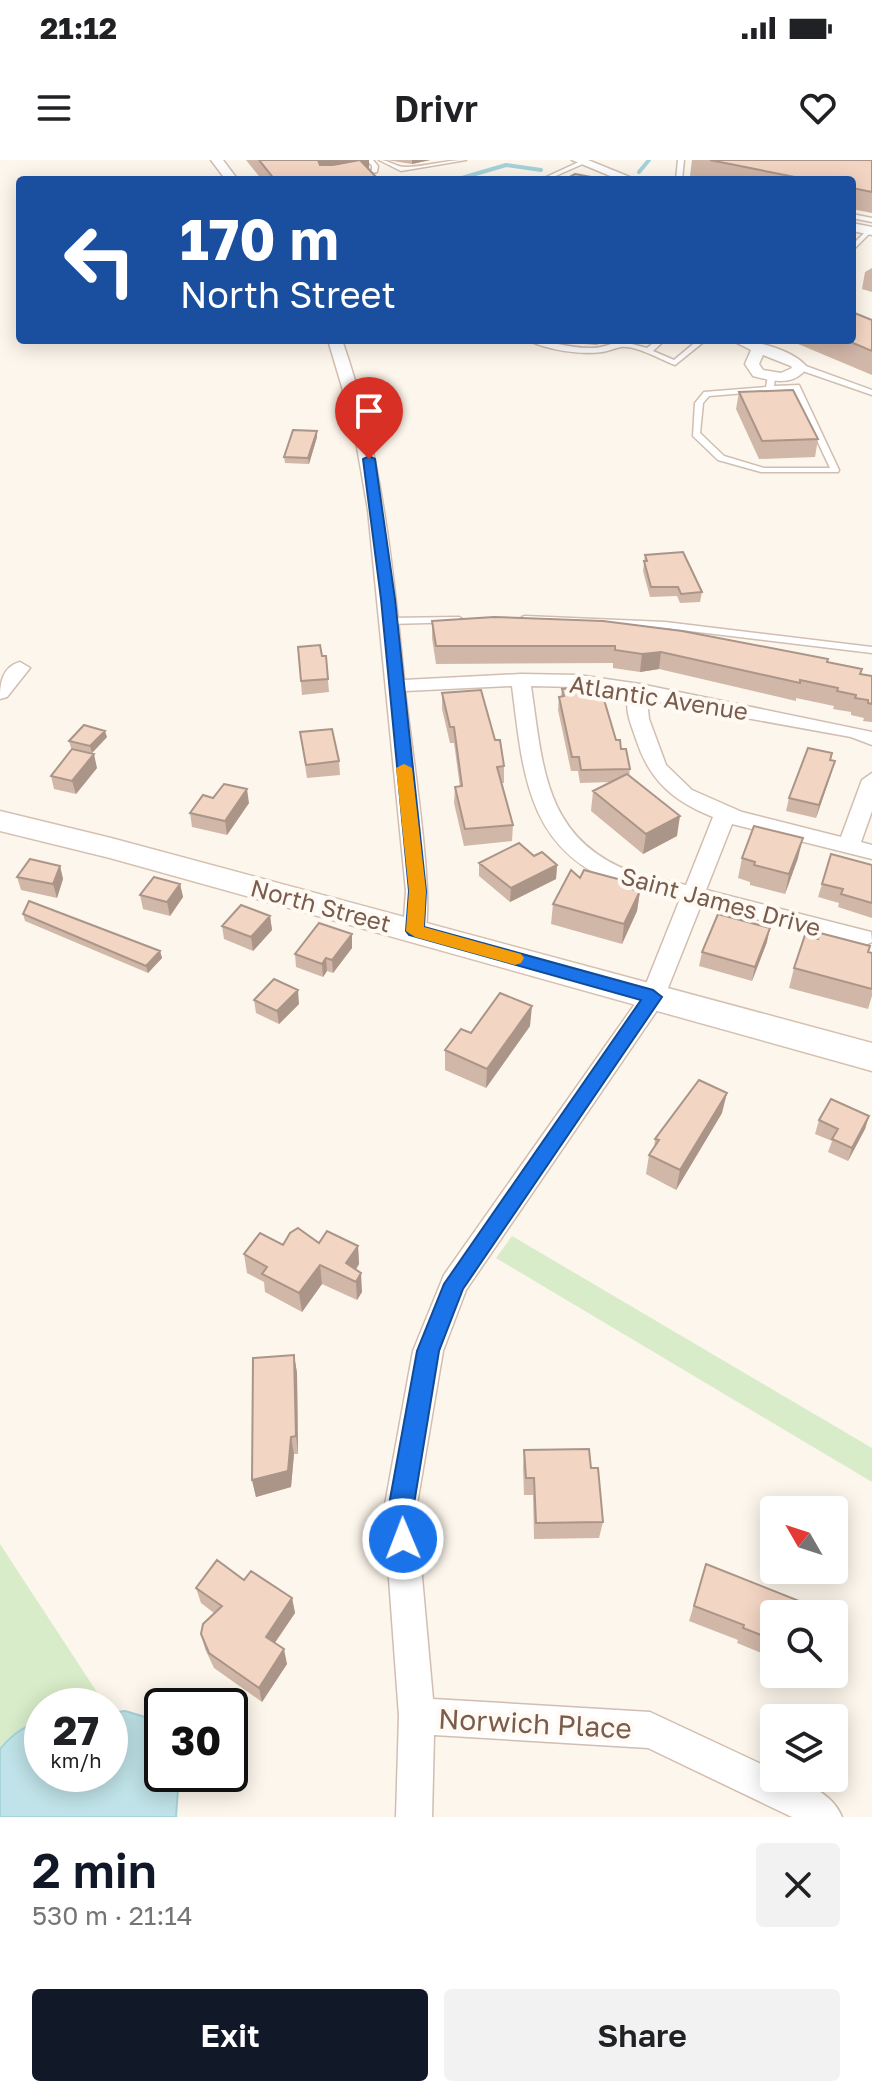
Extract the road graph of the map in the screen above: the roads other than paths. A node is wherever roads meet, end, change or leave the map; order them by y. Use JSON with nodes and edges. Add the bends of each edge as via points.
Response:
{"nodes":[{"id":1,"x":370,"y":160,"type":"edge"},
{"id":2,"x":382,"y":160,"type":"edge"},
{"id":3,"x":463,"y":160,"type":"edge"},
{"id":4,"x":690,"y":160,"type":"edge"},
{"id":5,"x":581,"y":161,"type":"edge"},
{"id":6,"x":681,"y":163,"type":"edge"},
{"id":7,"x":347,"y":176,"type":"edge"},
{"id":8,"x":553,"y":176,"type":"edge"},
{"id":9,"x":620,"y":176,"type":"edge"},
{"id":10,"x":871,"y":227,"type":"edge"},
{"id":11,"x":856,"y":244,"type":"edge"},
{"id":12,"x":337,"y":344,"type":"edge"},
{"id":13,"x":548,"y":344,"type":"edge"},
{"id":14,"x":621,"y":344,"type":"edge"},
{"id":15,"x":630,"y":344,"type":"edge"},
{"id":16,"x":656,"y":344,"type":"edge"},
{"id":17,"x":697,"y":344,"type":"edge"},
{"id":18,"x":750,"y":344,"type":"edge"},
{"id":19,"x":648,"y":351,"type":"junction"},
{"id":20,"x":800,"y":367,"type":"junction"},
{"id":21,"x":770,"y":383,"type":"junction"},
{"id":22,"x":872,"y":393,"type":"edge"},
{"id":23,"x":518,"y":619,"type":"edge"},
{"id":24,"x":470,"y":620,"type":"edge"},
{"id":25,"x":390,"y":621,"type":"junction"},
{"id":26,"x":872,"y":650,"type":"edge"},
{"id":27,"x":20,"y":668,"type":"dead end"},
{"id":28,"x":521,"y":680,"type":"junction"},
{"id":29,"x":395,"y":686,"type":"junction"},
{"id":30,"x":640,"y":690,"type":"junction"},
{"id":31,"x":0,"y":693,"type":"edge"},
{"id":32,"x":872,"y":739,"type":"edge"},
{"id":33,"x":872,"y":780,"type":"edge"},
{"id":34,"x":725,"y":814,"type":"junction"},
{"id":35,"x":0,"y":821,"type":"edge"},
{"id":36,"x":849,"y":846,"type":"junction"},
{"id":37,"x":872,"y":852,"type":"edge"},
{"id":38,"x":693,"y":895,"type":"junction"},
{"id":39,"x":415,"y":931,"type":"junction"},
{"id":40,"x":863,"y":938,"type":"dead end"},
{"id":41,"x":653,"y":997,"type":"junction"},
{"id":42,"x":872,"y":1057,"type":"edge"},
{"id":43,"x":417,"y":1716,"type":"junction"},
{"id":44,"x":414,"y":1817,"type":"edge"},
{"id":45,"x":824,"y":1817,"type":"edge"}],
"edges":[{"from":1,"to":7,"type":"lane","via":[[375,171]]},
{"from":2,"to":3,"type":"lane","via":[[409,169]]},
{"from":4,"to":6,"type":"lane"},
{"from":5,"to":8,"type":"lane"},
{"from":5,"to":9,"type":"street"},
{"from":10,"to":11,"type":"lane"},
{"from":12,"to":25,"type":"street","via":[[367,442]]},
{"from":13,"to":14,"type":"lane","via":[[579,351]]},
{"from":15,"to":19,"type":"lane"},
{"from":16,"to":19,"type":"lane"},
{"from":17,"to":19,"type":"lane","via":[[675,363]]},
{"from":18,"to":20,"type":"street"},
{"from":18,"to":21,"type":"street","via":[[753,370]]},
{"from":20,"to":21,"type":"street","via":[[791,377]]},
{"from":20,"to":22,"type":"lane"},
{"from":21,"to":21,"type":"lane","via":[[707,394],[699,403],[696,434],[721,458],[764,470],[835,470],[796,387]]},
{"from":23,"to":26,"type":"lane","via":[[665,625]]},
{"from":24,"to":25,"type":"lane"},
{"from":25,"to":29,"type":"street"},
{"from":27,"to":31,"type":"street"},
{"from":28,"to":29,"type":"street","name":"Atlantic Avenue"},
{"from":28,"to":30,"type":"street","name":"Atlantic Avenue"},
{"from":28,"to":38,"type":"street","name":"Saint James Drive","via":[[539,799],[557,832],[608,871]]},
{"from":29,"to":39,"type":"street","via":[[417,891]]},
{"from":30,"to":32,"type":"street","name":"Atlantic Avenue"},
{"from":30,"to":34,"type":"street","via":[[635,710],[654,764],[679,791]]},
{"from":33,"to":36,"type":"street"},
{"from":34,"to":36,"type":"street"},
{"from":34,"to":38,"type":"street"},
{"from":35,"to":39,"type":"main road","name":"North Street"},
{"from":36,"to":37,"type":"street"},
{"from":38,"to":40,"type":"street","name":"Saint James Drive"},
{"from":38,"to":41,"type":"street"},
{"from":39,"to":41,"type":"main road","name":"North Street"},
{"from":41,"to":42,"type":"main road","name":"North Street"},
{"from":41,"to":43,"type":"street","via":[[454,1284],[428,1351],[400,1510]]},
{"from":43,"to":44,"type":"street"},
{"from":43,"to":45,"type":"street","name":"Norwich Place","via":[[650,1730]]}]}
